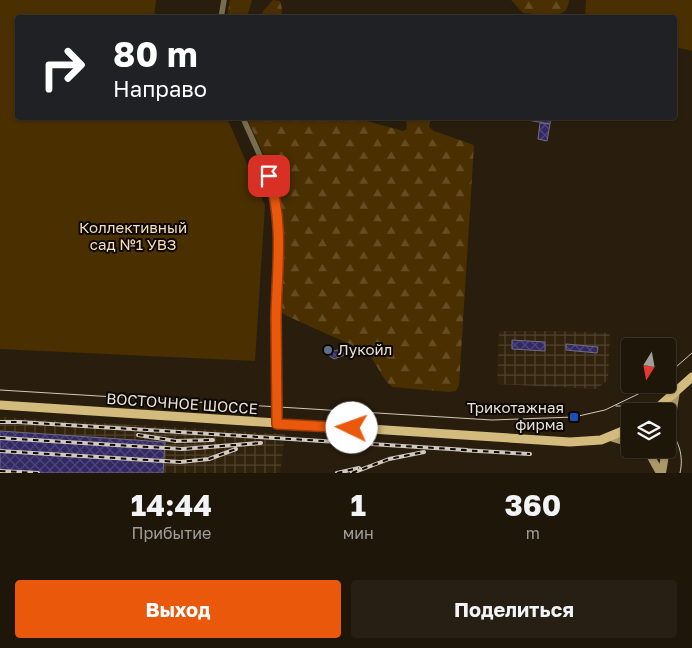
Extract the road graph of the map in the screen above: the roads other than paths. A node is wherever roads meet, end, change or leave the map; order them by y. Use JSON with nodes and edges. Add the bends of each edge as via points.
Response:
{"nodes":[{"id":1,"x":224,"y":0,"type":"edge"},
{"id":2,"x":222,"y":15,"type":"edge"},
{"id":3,"x":244,"y":120,"type":"edge"},
{"id":4,"x":692,"y":377,"type":"edge"},
{"id":5,"x":676,"y":391,"type":"edge"},
{"id":6,"x":674,"y":393,"type":"edge"},
{"id":7,"x":663,"y":403,"type":"edge"},
{"id":8,"x":0,"y":405,"type":"edge"},
{"id":9,"x":277,"y":424,"type":"junction"},
{"id":10,"x":621,"y":432,"type":"edge"},
{"id":11,"x":610,"y":437,"type":"junction"},
{"id":12,"x":621,"y":440,"type":"edge"},
{"id":13,"x":652,"y":458,"type":"edge"},
{"id":14,"x":664,"y":458,"type":"edge"},
{"id":15,"x":661,"y":473,"type":"edge"}],
"edges":[{"from":1,"to":2,"type":"street"},
{"from":3,"to":9,"type":"street","via":[[269,176],[278,218]]},
{"from":4,"to":5,"type":"main road"},
{"from":6,"to":7,"type":"main road"},
{"from":8,"to":9,"type":"main road","name":"ВОСТОЧНОЕ ШОССЕ"},
{"from":9,"to":11,"type":"main road","name":"ВОСТОЧНОЕ ШОССЕ","via":[[570,442]]},
{"from":10,"to":11,"type":"main road","name":"ВОСТОЧНОЕ ШОССЕ"},
{"from":11,"to":12,"type":"main road"},
{"from":13,"to":15,"type":"main road"},
{"from":14,"to":15,"type":"main road"}]}
